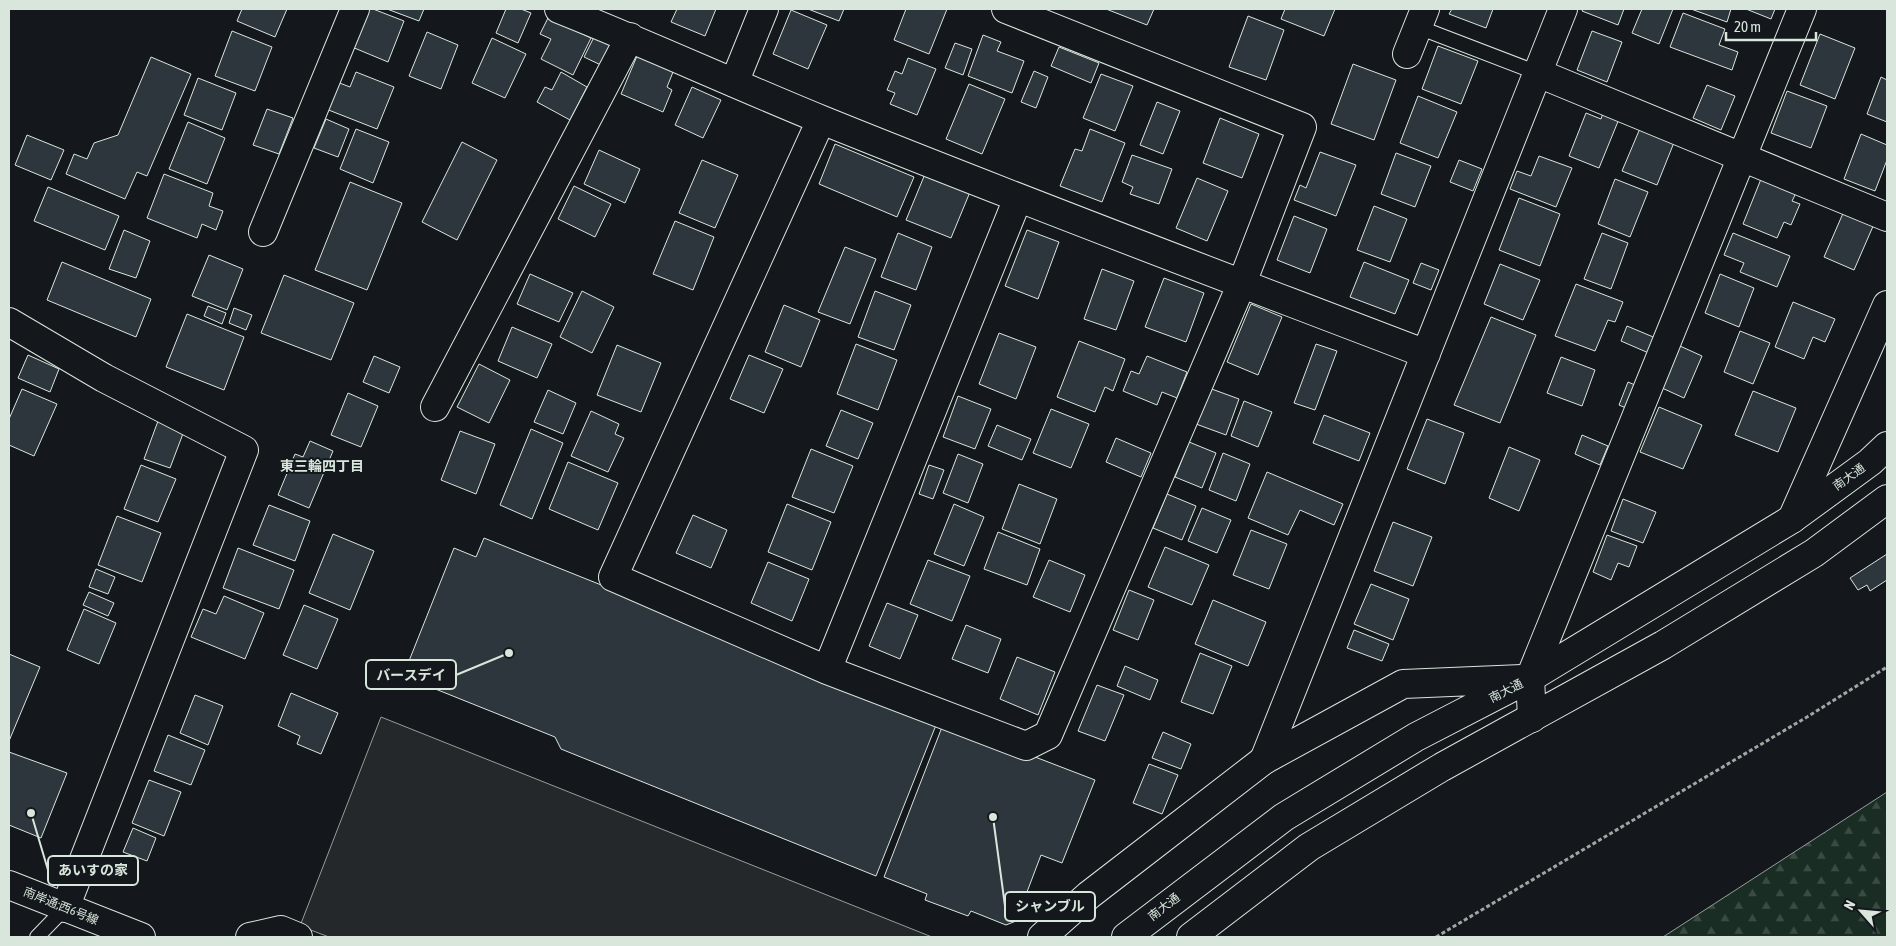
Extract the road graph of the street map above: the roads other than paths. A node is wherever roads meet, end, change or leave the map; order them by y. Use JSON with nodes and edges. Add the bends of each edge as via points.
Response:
{"nodes":[{"id":1,"x":355,"y":9,"type":"edge"},
{"id":2,"x":559,"y":9,"type":"edge"},
{"id":3,"x":764,"y":9,"type":"edge"},
{"id":4,"x":1006,"y":9,"type":"edge"},
{"id":5,"x":1563,"y":9,"type":"edge"},
{"id":6,"x":1802,"y":9,"type":"edge"},
{"id":7,"x":1421,"y":18,"type":"edge"},
{"id":8,"x":630,"y":37,"type":"junction"},
{"id":9,"x":1407,"y":54,"type":"dead end"},
{"id":10,"x":1538,"y":73,"type":"junction"},
{"id":11,"x":734,"y":83,"type":"junction"},
{"id":12,"x":821,"y":120,"type":"junction"},
{"id":13,"x":1742,"y":157,"type":"junction"},
{"id":14,"x":1018,"y":198,"type":"junction"},
{"id":15,"x":1887,"y":217,"type":"edge"},
{"id":16,"x":263,"y":232,"type":"dead end"},
{"id":17,"x":1242,"y":283,"type":"junction"},
{"id":18,"x":1887,"y":305,"type":"edge"},
{"id":19,"x":9,"y":322,"type":"edge"},
{"id":20,"x":1426,"y":354,"type":"junction"},
{"id":21,"x":435,"y":407,"type":"dead end"},
{"id":22,"x":1887,"y":446,"type":"edge"},
{"id":23,"x":1887,"y":500,"type":"edge"},
{"id":24,"x":1792,"y":519,"type":"junction"},
{"id":25,"x":827,"y":670,"type":"junction"},
{"id":26,"x":1530,"y":678,"type":"junction"},
{"id":27,"x":1532,"y":718,"type":"junction"},
{"id":28,"x":1264,"y":760,"type":"junction"},
{"id":29,"x":9,"y":885,"type":"edge"},
{"id":30,"x":65,"y":908,"type":"junction"},
{"id":31,"x":37,"y":937,"type":"edge"},
{"id":32,"x":141,"y":937,"type":"edge"},
{"id":33,"x":250,"y":937,"type":"edge"},
{"id":34,"x":298,"y":937,"type":"edge"},
{"id":35,"x":1042,"y":937,"type":"edge"},
{"id":36,"x":1126,"y":937,"type":"edge"},
{"id":37,"x":1191,"y":937,"type":"edge"}],
"edges":[{"from":1,"to":16,"type":"street"},
{"from":2,"to":8,"type":"street"},
{"from":3,"to":11,"type":"street"},
{"from":4,"to":17,"type":"street","via":[[1302,127]]},
{"from":5,"to":10,"type":"street"},
{"from":6,"to":13,"type":"street"},
{"from":7,"to":9,"type":"street"},
{"from":7,"to":10,"type":"lane"},
{"from":8,"to":11,"type":"street"},
{"from":8,"to":21,"type":"street"},
{"from":10,"to":13,"type":"street"},
{"from":10,"to":20,"type":"street"},
{"from":11,"to":12,"type":"street"},
{"from":12,"to":14,"type":"street"},
{"from":12,"to":25,"type":"street","via":[[613,577]]},
{"from":13,"to":15,"type":"street"},
{"from":13,"to":26,"type":"street"},
{"from":14,"to":17,"type":"street"},
{"from":14,"to":25,"type":"street"},
{"from":17,"to":20,"type":"street"},
{"from":17,"to":25,"type":"street","via":[[1048,735],[1026,746]]},
{"from":18,"to":24,"type":"street"},
{"from":19,"to":30,"type":"street","via":[[104,378],[244,450]]},
{"from":20,"to":28,"type":"street"},
{"from":22,"to":24,"type":"street","name":"南大通"},
{"from":23,"to":27,"type":"street","via":[[1814,553],[1663,645]]},
{"from":24,"to":26,"type":"street","name":"南大通"},
{"from":26,"to":27,"type":"street"},
{"from":26,"to":28,"type":"street","via":[[1403,684]]},
{"from":26,"to":36,"type":"street","name":"南大通","via":[[1416,736],[1284,817]]},
{"from":27,"to":37,"type":"street","via":[[1442,767],[1309,847]]},
{"from":28,"to":35,"type":"street","via":[[1089,894]]},
{"from":29,"to":30,"type":"street","name":"南岸通;西6号線"},
{"from":30,"to":31,"type":"lane"},
{"from":30,"to":32,"type":"street","name":"南岸通;西6号線"},
{"from":33,"to":34,"type":"street","via":[[281,930]]}]}
